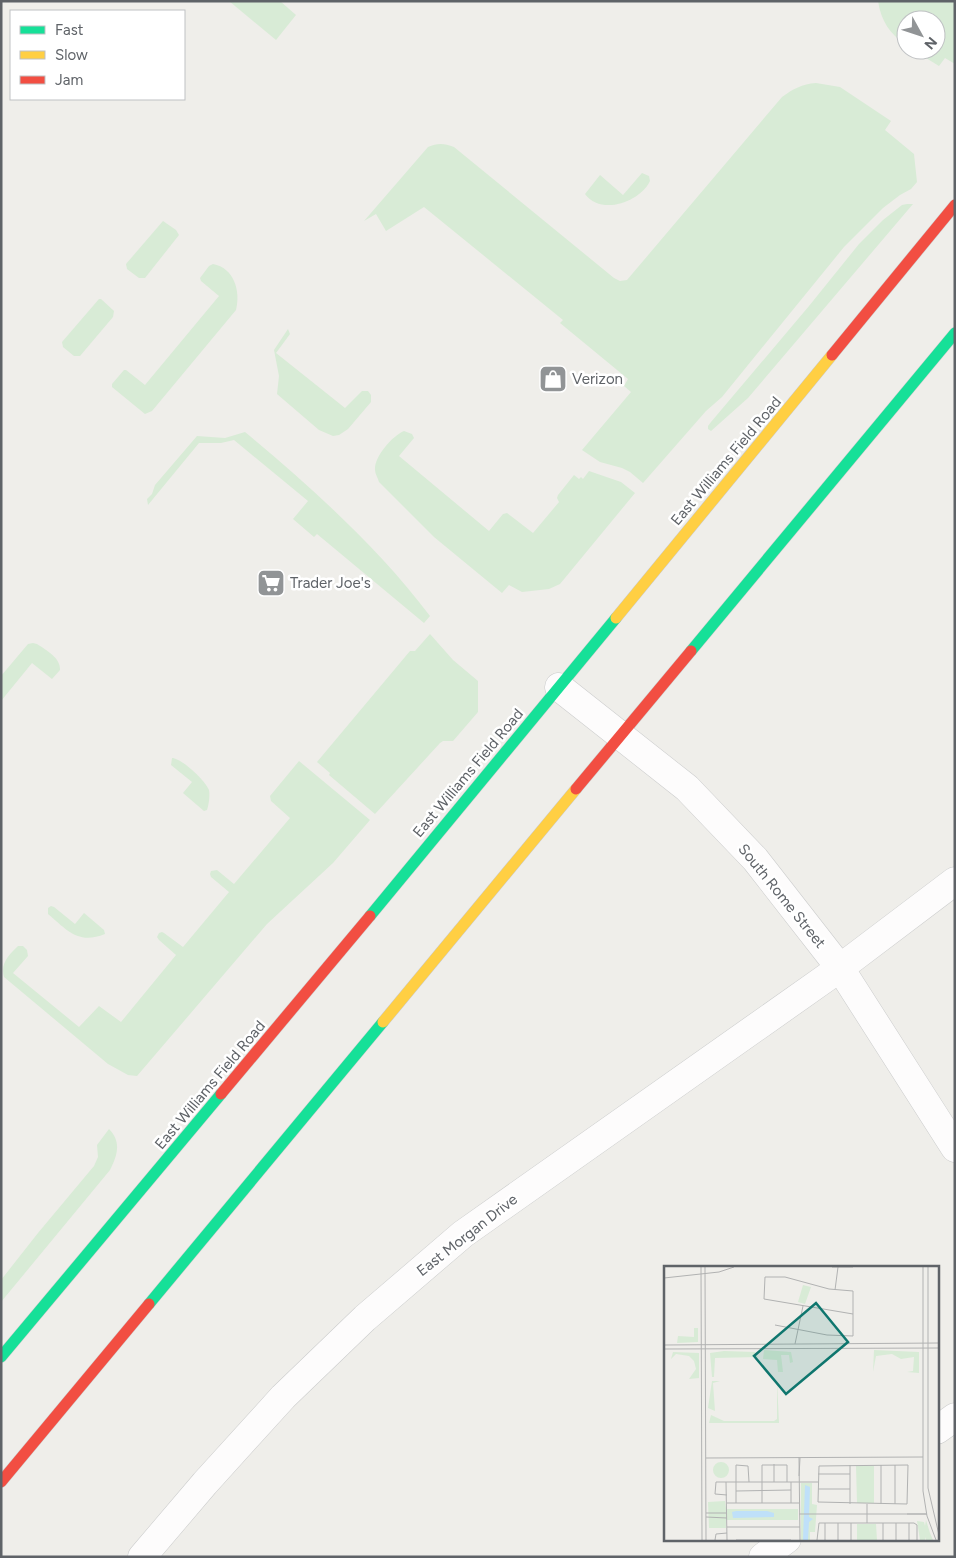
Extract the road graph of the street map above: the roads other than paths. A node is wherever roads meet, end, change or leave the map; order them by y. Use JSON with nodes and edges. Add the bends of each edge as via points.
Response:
{"nodes":[{"id":1,"x":955,"y":205,"type":"edge"},
{"id":2,"x":955,"y":333,"type":"edge"},
{"id":3,"x":559,"y":687,"type":"junction"},
{"id":4,"x":620,"y":736,"type":"junction"},
{"id":5,"x":955,"y":880,"type":"edge"},
{"id":6,"x":840,"y":968,"type":"junction"},
{"id":7,"x":955,"y":1148,"type":"edge"},
{"id":8,"x":1,"y":1357,"type":"edge"},
{"id":9,"x":955,"y":1417,"type":"edge"},
{"id":10,"x":938,"y":1429,"type":"edge"},
{"id":11,"x":1,"y":1482,"type":"edge"},
{"id":12,"x":786,"y":1540,"type":"edge"},
{"id":13,"x":142,"y":1557,"type":"edge"},
{"id":14,"x":763,"y":1557,"type":"edge"}],
"edges":[{"from":1,"to":3,"type":"main road","name":"East Williams Field Road"},
{"from":2,"to":4,"type":"main road"},
{"from":3,"to":4,"type":"street","name":"South Rome Street"},
{"from":3,"to":8,"type":"main road","name":"East Williams Field Road"},
{"from":4,"to":6,"type":"street","name":"South Rome Street","via":[[687,788],[755,859]]},
{"from":4,"to":11,"type":"main road"},
{"from":5,"to":6,"type":"street","name":"East Morgan Drive"},
{"from":6,"to":7,"type":"street","name":"South Rome Street"},
{"from":6,"to":13,"type":"street","name":"East Morgan Drive","via":[[463,1234],[365,1318],[283,1397]]},
{"from":9,"to":10,"type":"street"},
{"from":12,"to":14,"type":"street"}]}
